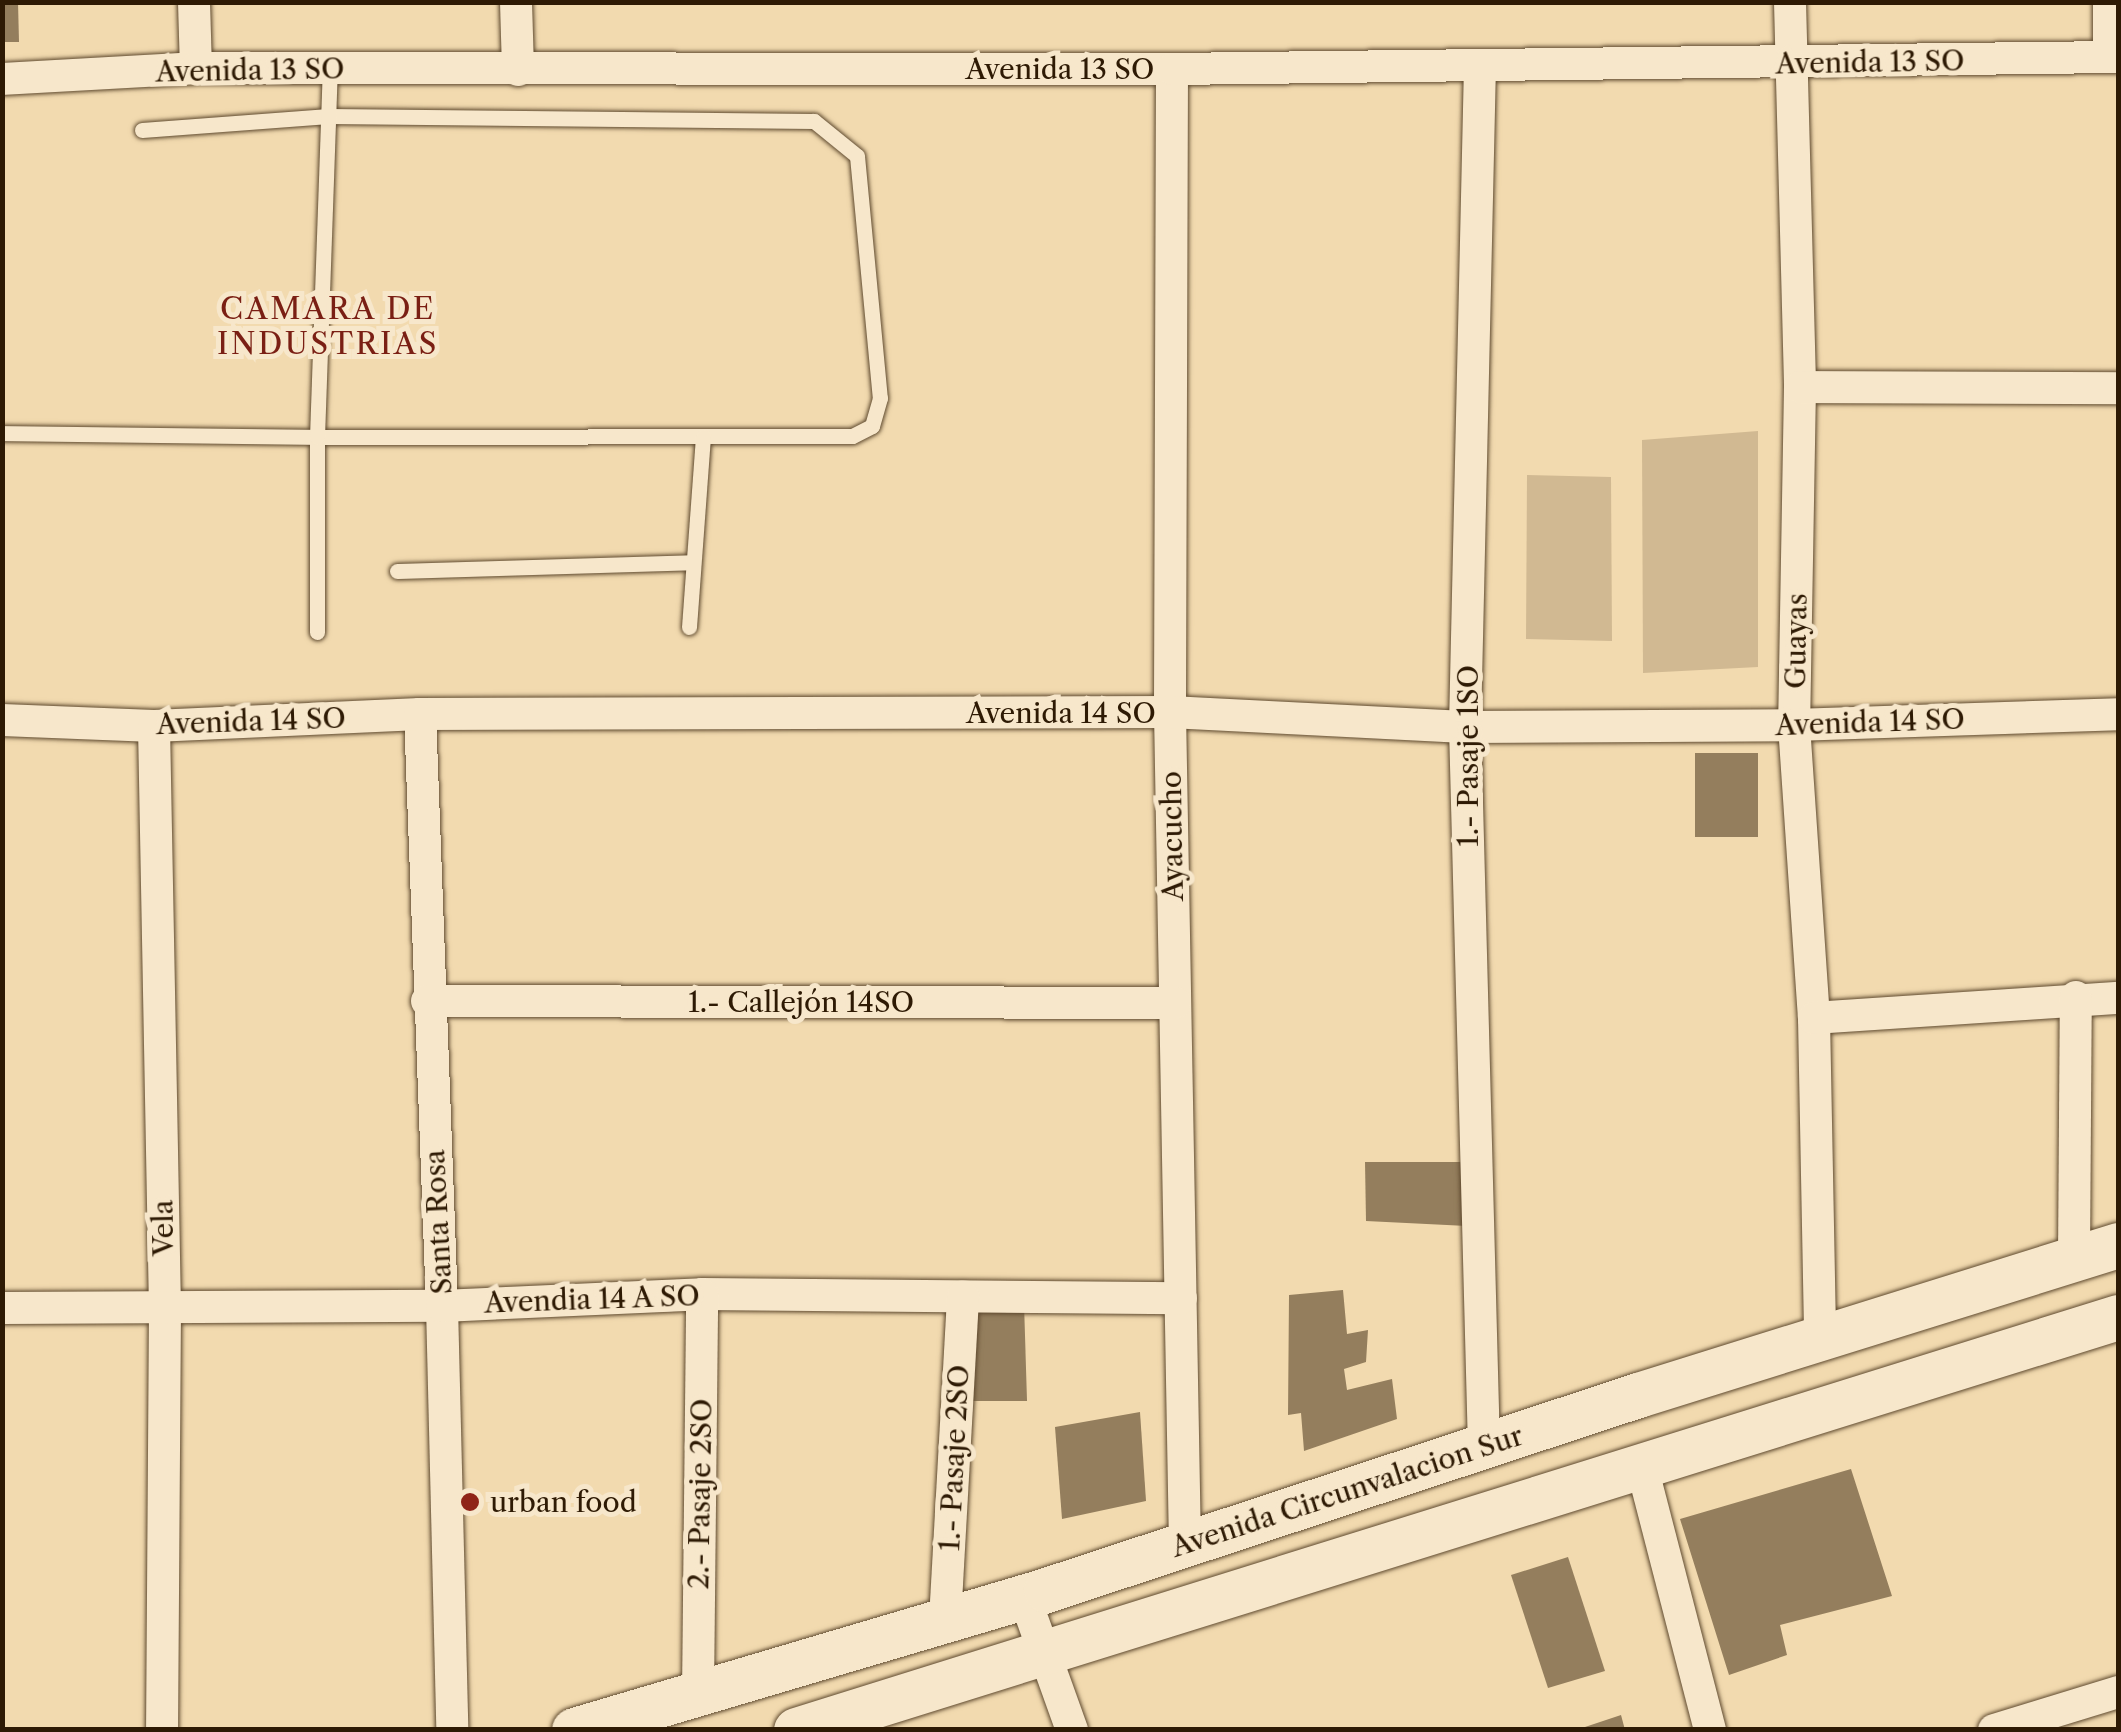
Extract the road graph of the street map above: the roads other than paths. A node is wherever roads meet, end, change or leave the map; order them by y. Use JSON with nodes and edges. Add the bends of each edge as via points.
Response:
{"nodes":[{"id":1,"x":194,"y":2,"type":"edge"},
{"id":2,"x":516,"y":2,"type":"edge"},
{"id":3,"x":1790,"y":2,"type":"edge"},
{"id":4,"x":2109,"y":2,"type":"edge"},
{"id":5,"x":2114,"y":57,"type":"edge"},
{"id":6,"x":1790,"y":64,"type":"junction"},
{"id":7,"x":1480,"y":65,"type":"junction"},
{"id":8,"x":196,"y":68,"type":"junction"},
{"id":9,"x":1172,"y":68,"type":"junction"},
{"id":10,"x":330,"y":69,"type":"junction"},
{"id":11,"x":518,"y":70,"type":"junction"},
{"id":12,"x":2,"y":79,"type":"edge"},
{"id":13,"x":328,"y":116,"type":"junction"},
{"id":14,"x":142,"y":130,"type":"dead end"},
{"id":15,"x":1800,"y":387,"type":"junction"},
{"id":16,"x":2118,"y":388,"type":"edge"},
{"id":17,"x":2,"y":433,"type":"edge"},
{"id":18,"x":317,"y":437,"type":"junction"},
{"id":19,"x":703,"y":437,"type":"junction"},
{"id":20,"x":693,"y":562,"type":"junction"},
{"id":21,"x":397,"y":572,"type":"dead end"},
{"id":22,"x":689,"y":627,"type":"dead end"},
{"id":23,"x":317,"y":632,"type":"dead end"},
{"id":24,"x":1170,"y":712,"type":"junction"},
{"id":25,"x":420,"y":714,"type":"junction"},
{"id":26,"x":2118,"y":714,"type":"edge"},
{"id":27,"x":2,"y":720,"type":"edge"},
{"id":28,"x":1794,"y":725,"type":"junction"},
{"id":29,"x":154,"y":726,"type":"junction"},
{"id":30,"x":1465,"y":727,"type":"junction"},
{"id":31,"x":2076,"y":997,"type":"junction"},
{"id":32,"x":2118,"y":998,"type":"edge"},
{"id":33,"x":428,"y":1002,"type":"junction"},
{"id":34,"x":1175,"y":1002,"type":"junction"},
{"id":35,"x":1814,"y":1018,"type":"junction"},
{"id":36,"x":2118,"y":1245,"type":"edge"},
{"id":37,"x":2074,"y":1258,"type":"junction"},
{"id":38,"x":702,"y":1294,"type":"junction"},
{"id":39,"x":963,"y":1296,"type":"junction"},
{"id":40,"x":1180,"y":1298,"type":"junction"},
{"id":41,"x":442,"y":1306,"type":"junction"},
{"id":42,"x":2,"y":1308,"type":"edge"},
{"id":43,"x":164,"y":1308,"type":"junction"},
{"id":44,"x":2118,"y":1317,"type":"edge"},
{"id":45,"x":1820,"y":1338,"type":"junction"},
{"id":46,"x":1484,"y":1447,"type":"junction"},
{"id":47,"x":1642,"y":1466,"type":"junction"},
{"id":48,"x":1185,"y":1543,"type":"junction"},
{"id":49,"x":1024,"y":1596,"type":"junction"},
{"id":50,"x":945,"y":1620,"type":"junction"},
{"id":51,"x":1046,"y":1652,"type":"junction"},
{"id":52,"x":2118,"y":1692,"type":"edge"},
{"id":53,"x":698,"y":1695,"type":"junction"},
{"id":54,"x":162,"y":1730,"type":"edge"},
{"id":55,"x":452,"y":1730,"type":"edge"},
{"id":56,"x":574,"y":1730,"type":"edge"},
{"id":57,"x":796,"y":1730,"type":"edge"},
{"id":58,"x":1072,"y":1730,"type":"edge"},
{"id":59,"x":1710,"y":1730,"type":"edge"},
{"id":60,"x":1994,"y":1730,"type":"edge"}],
"edges":[{"from":1,"to":8,"type":"street"},
{"from":2,"to":11,"type":"street"},
{"from":3,"to":6,"type":"street","name":"Guayas"},
{"from":4,"to":5,"type":"street"},
{"from":5,"to":6,"type":"street","name":"Avenida 13 SO"},
{"from":6,"to":7,"type":"street","name":"Avenida 13 SO"},
{"from":6,"to":15,"type":"street","name":"Guayas"},
{"from":7,"to":9,"type":"street","name":"Avenida 13 SO"},
{"from":7,"to":30,"type":"street","name":"1.- Pasaje 1SO"},
{"from":8,"to":10,"type":"street","name":"Avenida 13 SO"},
{"from":8,"to":12,"type":"street","name":"Avenida 13 SO"},
{"from":9,"to":11,"type":"street","name":"Avenida 13 SO"},
{"from":9,"to":24,"type":"street","name":"Ayacucho"},
{"from":10,"to":11,"type":"street","name":"Avenida 13 SO"},
{"from":10,"to":13,"type":"lane"},
{"from":13,"to":14,"type":"lane"},
{"from":13,"to":18,"type":"lane"},
{"from":13,"to":19,"type":"lane","via":[[814,121],[839,138],[857,156],[880,398],[872,426],[852,436]]},
{"from":15,"to":16,"type":"street"},
{"from":15,"to":28,"type":"street","name":"Guayas"},
{"from":17,"to":18,"type":"lane"},
{"from":18,"to":19,"type":"lane"},
{"from":18,"to":23,"type":"lane"},
{"from":19,"to":20,"type":"lane"},
{"from":20,"to":21,"type":"lane"},
{"from":20,"to":22,"type":"lane"},
{"from":24,"to":25,"type":"street","name":"Avenida 14 SO"},
{"from":24,"to":30,"type":"street","name":"Avenida 14 SO"},
{"from":24,"to":34,"type":"street","name":"Ayacucho"},
{"from":25,"to":29,"type":"street","name":"Avenida 14 SO"},
{"from":25,"to":33,"type":"street","name":"Santa Rosa"},
{"from":26,"to":28,"type":"street","name":"Avenida 14 SO"},
{"from":27,"to":29,"type":"street","name":"Avenida 14 SO"},
{"from":28,"to":30,"type":"street","name":"Avenida 14 SO"},
{"from":28,"to":35,"type":"street","name":"Guayas"},
{"from":29,"to":43,"type":"street","name":"Vela"},
{"from":30,"to":46,"type":"street","name":"1.- Pasaje 1SO"},
{"from":31,"to":32,"type":"street"},
{"from":31,"to":35,"type":"street"},
{"from":31,"to":37,"type":"street"},
{"from":33,"to":34,"type":"street","name":"1.- Callejón 14SO"},
{"from":33,"to":41,"type":"street","name":"Santa Rosa"},
{"from":34,"to":40,"type":"street","name":"Ayacucho"},
{"from":35,"to":45,"type":"street","name":"Guayas"},
{"from":36,"to":37,"type":"main road","name":"Avenida Circunvalacion Sur"},
{"from":37,"to":45,"type":"main road","name":"Avenida Circunvalacion Sur"},
{"from":38,"to":39,"type":"street","name":"Avendia 14 A SO"},
{"from":38,"to":41,"type":"street","name":"Avendia 14 A SO"},
{"from":38,"to":53,"type":"street","name":"2.- Pasaje 2SO"},
{"from":39,"to":40,"type":"street","name":"Avendia 14 A SO"},
{"from":39,"to":50,"type":"street","name":"1.- Pasaje 2SO"},
{"from":40,"to":48,"type":"street","name":"Ayacucho"},
{"from":41,"to":43,"type":"street","name":"Avendia 14 A SO"},
{"from":41,"to":55,"type":"street","name":"Santa Rosa"},
{"from":42,"to":43,"type":"street","name":"Avendia 14 A SO"},
{"from":43,"to":54,"type":"street","name":"Vela"},
{"from":44,"to":47,"type":"main road"},
{"from":45,"to":46,"type":"main road","name":"Avenida Circunvalacion Sur"},
{"from":46,"to":48,"type":"main road","name":"Avenida Circunvalacion Sur"},
{"from":47,"to":51,"type":"main road"},
{"from":47,"to":59,"type":"street"},
{"from":48,"to":49,"type":"main road","name":"Avenida Circunvalacion Sur"},
{"from":49,"to":50,"type":"main road","name":"Avenida Circunvalacion Sur"},
{"from":49,"to":51,"type":"street"},
{"from":50,"to":53,"type":"main road","name":"Avenida Circunvalacion Sur"},
{"from":51,"to":57,"type":"main road"},
{"from":51,"to":58,"type":"street"},
{"from":52,"to":60,"type":"street"},
{"from":53,"to":56,"type":"main road","name":"Avenida Circunvalacion Sur"}]}
